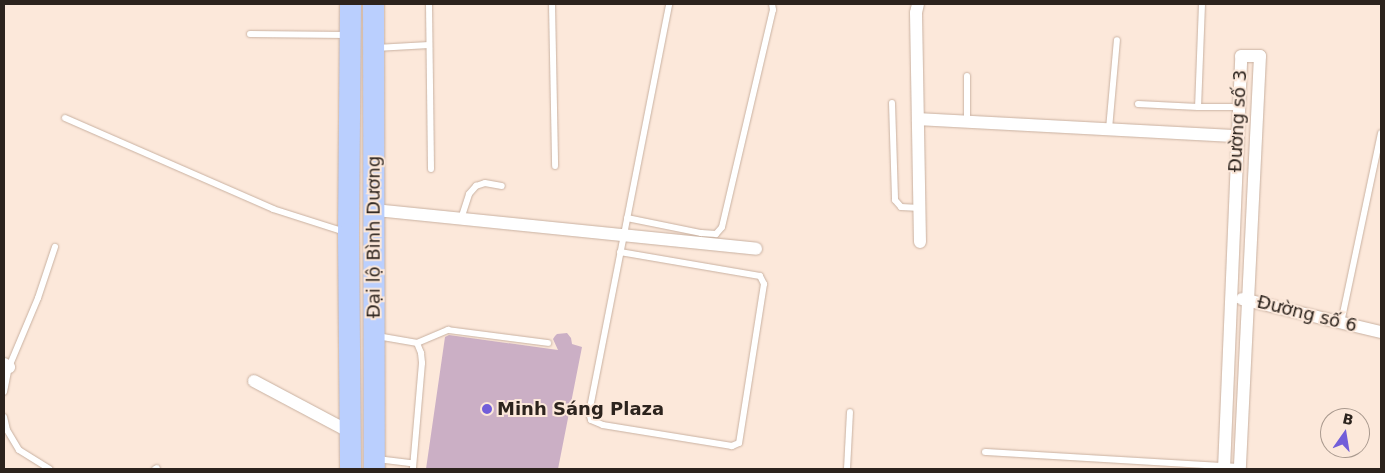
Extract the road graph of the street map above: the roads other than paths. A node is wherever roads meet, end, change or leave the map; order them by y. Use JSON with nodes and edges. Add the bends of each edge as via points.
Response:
{"nodes":[{"id":1,"x":350,"y":4,"type":"edge"},
{"id":2,"x":373,"y":4,"type":"edge"},
{"id":3,"x":430,"y":4,"type":"edge"},
{"id":4,"x":552,"y":4,"type":"edge"},
{"id":5,"x":669,"y":4,"type":"edge"},
{"id":6,"x":772,"y":4,"type":"edge"},
{"id":7,"x":918,"y":4,"type":"edge"},
{"id":8,"x":1202,"y":4,"type":"edge"},
{"id":9,"x":250,"y":34,"type":"dead end"},
{"id":10,"x":350,"y":35,"type":"junction"},
{"id":11,"x":1117,"y":40,"type":"dead end"},
{"id":12,"x":429,"y":45,"type":"junction"},
{"id":13,"x":373,"y":48,"type":"junction"},
{"id":14,"x":967,"y":76,"type":"dead end"},
{"id":15,"x":892,"y":103,"type":"dead end"},
{"id":16,"x":1138,"y":104,"type":"dead end"},
{"id":17,"x":1198,"y":107,"type":"junction"},
{"id":18,"x":1239,"y":107,"type":"junction"},
{"id":19,"x":65,"y":118,"type":"dead end"},
{"id":20,"x":918,"y":119,"type":"junction"},
{"id":21,"x":967,"y":121,"type":"junction"},
{"id":22,"x":1109,"y":129,"type":"junction"},
{"id":23,"x":1381,"y":133,"type":"edge"},
{"id":24,"x":1237,"y":136,"type":"junction"},
{"id":25,"x":555,"y":166,"type":"dead end"},
{"id":26,"x":431,"y":169,"type":"dead end"},
{"id":27,"x":502,"y":186,"type":"dead end"},
{"id":28,"x":920,"y":208,"type":"junction"},
{"id":29,"x":375,"y":210,"type":"junction"},
{"id":30,"x":627,"y":218,"type":"junction"},
{"id":31,"x":461,"y":219,"type":"junction"},
{"id":32,"x":348,"y":233,"type":"junction"},
{"id":33,"x":623,"y":236,"type":"junction"},
{"id":34,"x":920,"y":242,"type":"dead end"},
{"id":35,"x":55,"y":247,"type":"dead end"},
{"id":36,"x":756,"y":249,"type":"dead end"},
{"id":37,"x":620,"y":252,"type":"junction"},
{"id":38,"x":1232,"y":296,"type":"junction"},
{"id":39,"x":1250,"y":301,"type":"junction"},
{"id":40,"x":1341,"y":323,"type":"junction"},
{"id":41,"x":1381,"y":332,"type":"edge"},
{"id":42,"x":373,"y":335,"type":"junction"},
{"id":43,"x":417,"y":343,"type":"junction"},
{"id":44,"x":548,"y":343,"type":"dead end"},
{"id":45,"x":6,"y":365,"type":"edge"},
{"id":46,"x":254,"y":381,"type":"dead end"},
{"id":47,"x":4,"y":392,"type":"edge"},
{"id":48,"x":850,"y":412,"type":"dead end"},
{"id":49,"x":4,"y":417,"type":"edge"},
{"id":50,"x":350,"y":432,"type":"junction"},
{"id":51,"x":985,"y":452,"type":"dead end"},
{"id":52,"x":373,"y":464,"type":"edge"},
{"id":53,"x":412,"y":466,"type":"edge"},
{"id":54,"x":1240,"y":468,"type":"edge"},
{"id":55,"x":49,"y":469,"type":"edge"},
{"id":56,"x":350,"y":469,"type":"edge"},
{"id":57,"x":847,"y":469,"type":"edge"},
{"id":58,"x":1224,"y":469,"type":"edge"}],
"edges":[{"from":1,"to":10,"type":"highway","name":"Đại lộ Bình Dương"},
{"from":2,"to":13,"type":"highway","name":"Đại lộ Bình Dương"},
{"from":3,"to":12,"type":"lane"},
{"from":4,"to":25,"type":"lane"},
{"from":5,"to":30,"type":"lane"},
{"from":6,"to":30,"type":"lane","via":[[722,227],[716,234],[701,233]]},
{"from":7,"to":20,"type":"street"},
{"from":8,"to":17,"type":"lane"},
{"from":9,"to":10,"type":"lane"},
{"from":10,"to":32,"type":"highway","name":"Đại lộ Bình Dương"},
{"from":11,"to":22,"type":"lane"},
{"from":12,"to":13,"type":"lane"},
{"from":12,"to":26,"type":"lane"},
{"from":13,"to":29,"type":"highway","name":"Đại lộ Bình Dương"},
{"from":14,"to":21,"type":"lane"},
{"from":15,"to":28,"type":"lane","via":[[895,200],[901,207]]},
{"from":16,"to":17,"type":"lane"},
{"from":17,"to":18,"type":"lane"},
{"from":18,"to":24,"type":"street","name":"Đường số 3"},
{"from":18,"to":39,"type":"street","name":"Đường số 3","via":[[1241,56],[1260,56]]},
{"from":19,"to":32,"type":"lane","via":[[273,209]]},
{"from":20,"to":21,"type":"street"},
{"from":20,"to":28,"type":"street"},
{"from":21,"to":22,"type":"street"},
{"from":22,"to":24,"type":"street"},
{"from":23,"to":40,"type":"lane"},
{"from":24,"to":38,"type":"street","name":"Đường số 3"},
{"from":27,"to":31,"type":"lane","via":[[485,183],[476,186],[469,194]]},
{"from":28,"to":34,"type":"street"},
{"from":29,"to":31,"type":"street"},
{"from":29,"to":42,"type":"highway","name":"Đại lộ Bình Dương"},
{"from":30,"to":33,"type":"lane"},
{"from":31,"to":33,"type":"street"},
{"from":32,"to":50,"type":"highway","name":"Đại lộ Bình Dương"},
{"from":33,"to":36,"type":"street"},
{"from":33,"to":37,"type":"lane"},
{"from":35,"to":45,"type":"lane","via":[[38,298]]},
{"from":37,"to":37,"type":"lane","via":[[589,413],[591,420],[603,425],[732,446],[739,443],[764,284],[760,276]]},
{"from":38,"to":39,"type":"street","name":"Đường số 6"},
{"from":38,"to":58,"type":"street","name":"Đường số 3"},
{"from":39,"to":40,"type":"street","name":"Đường số 6"},
{"from":39,"to":54,"type":"street","name":"Đường số 3"},
{"from":40,"to":41,"type":"street","name":"Đường số 6"},
{"from":42,"to":43,"type":"lane"},
{"from":42,"to":52,"type":"highway","name":"Đại lộ Bình Dương"},
{"from":43,"to":44,"type":"lane","via":[[448,330]]},
{"from":43,"to":53,"type":"lane","via":[[422,363]]},
{"from":45,"to":47,"type":"lane"},
{"from":46,"to":50,"type":"street"},
{"from":48,"to":57,"type":"lane"},
{"from":49,"to":55,"type":"lane","via":[[7,430],[19,450]]},
{"from":50,"to":56,"type":"highway","name":"Đại lộ Bình Dương"},
{"from":51,"to":58,"type":"lane"},
{"from":52,"to":53,"type":"lane"},
{"from":54,"to":58,"type":"lane"}]}
